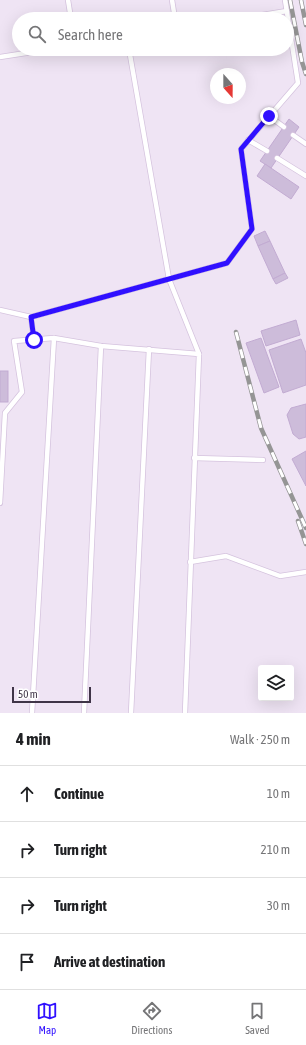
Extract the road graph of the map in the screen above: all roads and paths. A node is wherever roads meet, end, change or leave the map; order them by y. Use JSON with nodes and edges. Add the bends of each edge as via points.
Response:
{"nodes":[{"id":1,"x":68,"y":0,"type":"edge"},
{"id":2,"x":172,"y":0,"type":"edge"},
{"id":3,"x":285,"y":0,"type":"edge"},
{"id":4,"x":287,"y":11,"type":"joint"},
{"id":5,"x":70,"y":12,"type":"edge"},
{"id":6,"x":174,"y":12,"type":"edge"},
{"id":7,"x":281,"y":12,"type":"edge"},
{"id":8,"x":12,"y":55,"type":"edge"},
{"id":9,"x":130,"y":56,"type":"edge"},
{"id":10,"x":294,"y":56,"type":"edge"},
{"id":11,"x":0,"y":57,"type":"edge"},
{"id":12,"x":269,"y":116,"type":"junction"},
{"id":13,"x":284,"y":127,"type":"dead end"},
{"id":14,"x":293,"y":135,"type":"dead end"},
{"id":15,"x":248,"y":140,"type":"junction"},
{"id":16,"x":306,"y":144,"type":"edge"},
{"id":17,"x":267,"y":151,"type":"dead end"},
{"id":18,"x":277,"y":158,"type":"dead end"},
{"id":19,"x":306,"y":176,"type":"edge"},
{"id":20,"x":169,"y":279,"type":"junction"},
{"id":21,"x":0,"y":310,"type":"edge"},
{"id":22,"x":31,"y":317,"type":"junction"},
{"id":23,"x":54,"y":338,"type":"junction"},
{"id":24,"x":34,"y":340,"type":"junction"},
{"id":25,"x":101,"y":346,"type":"junction"},
{"id":26,"x":149,"y":349,"type":"junction"},
{"id":27,"x":199,"y":354,"type":"junction"},
{"id":28,"x":194,"y":458,"type":"junction"},
{"id":29,"x":263,"y":460,"type":"dead end"},
{"id":30,"x":0,"y":503,"type":"edge"},
{"id":31,"x":190,"y":562,"type":"junction"},
{"id":32,"x":306,"y":572,"type":"edge"},
{"id":33,"x":32,"y":713,"type":"edge"},
{"id":34,"x":84,"y":713,"type":"edge"},
{"id":35,"x":131,"y":713,"type":"edge"},
{"id":36,"x":185,"y":713,"type":"edge"}],
"edges":[{"from":1,"to":5,"type":"lane"},
{"from":2,"to":6,"type":"lane"},
{"from":3,"to":4,"type":"lane"},
{"from":4,"to":7,"type":"lane"},
{"from":8,"to":11,"type":"lane"},
{"from":9,"to":20,"type":"lane"},
{"from":10,"to":12,"type":"lane","via":[[298,83]]},
{"from":12,"to":13,"type":"lane"},
{"from":12,"to":15,"type":"lane"},
{"from":14,"to":16,"type":"lane"},
{"from":15,"to":17,"type":"lane"},
{"from":15,"to":20,"type":"lane","via":[[241,149],[252,229],[227,263]]},
{"from":18,"to":19,"type":"lane"},
{"from":20,"to":22,"type":"lane"},
{"from":20,"to":27,"type":"lane"},
{"from":21,"to":22,"type":"lane"},
{"from":22,"to":24,"type":"lane"},
{"from":23,"to":24,"type":"lane"},
{"from":23,"to":25,"type":"lane"},
{"from":23,"to":33,"type":"lane"},
{"from":24,"to":30,"type":"lane","via":[[14,340],[22,392],[5,413]]},
{"from":25,"to":26,"type":"lane"},
{"from":25,"to":34,"type":"lane"},
{"from":26,"to":27,"type":"lane"},
{"from":26,"to":35,"type":"lane"},
{"from":27,"to":28,"type":"lane"},
{"from":28,"to":29,"type":"lane"},
{"from":28,"to":31,"type":"lane"},
{"from":31,"to":32,"type":"lane","via":[[226,556],[280,576]]},
{"from":31,"to":36,"type":"lane"}]}
